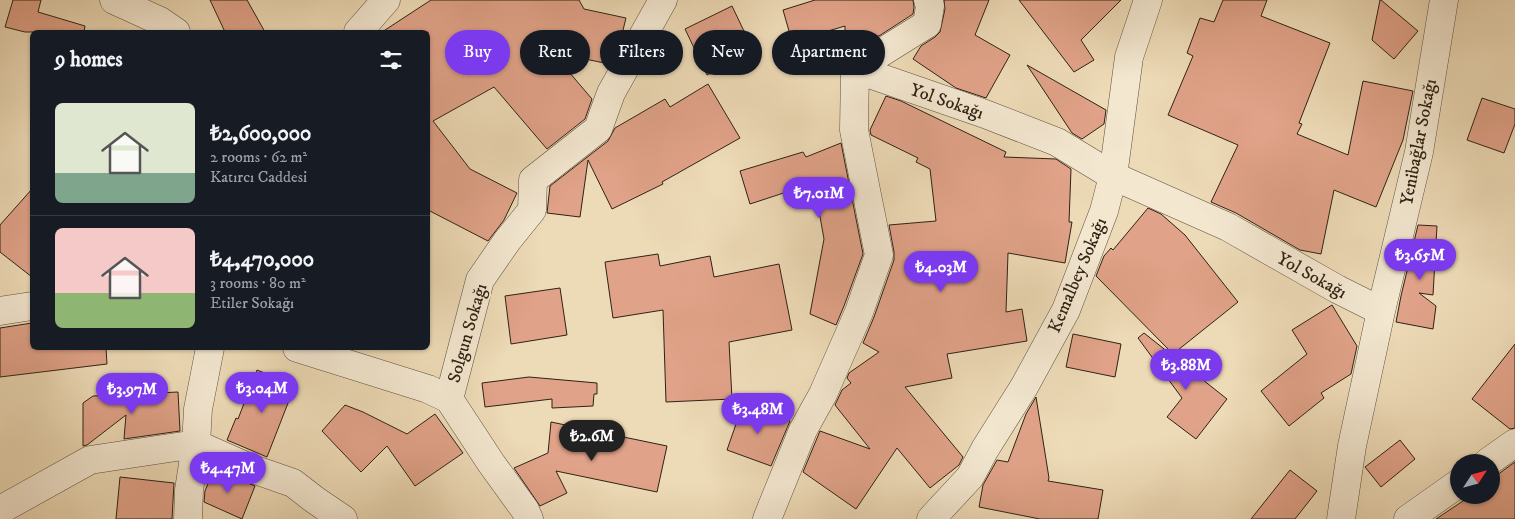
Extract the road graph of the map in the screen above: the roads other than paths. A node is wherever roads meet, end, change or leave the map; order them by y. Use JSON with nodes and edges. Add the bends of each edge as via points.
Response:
{"nodes":[{"id":1,"x":114,"y":0,"type":"edge"},
{"id":2,"x":386,"y":0,"type":"edge"},
{"id":3,"x":663,"y":0,"type":"edge"},
{"id":4,"x":928,"y":0,"type":"edge"},
{"id":5,"x":1148,"y":0,"type":"edge"},
{"id":6,"x":1444,"y":0,"type":"edge"},
{"id":7,"x":173,"y":30,"type":"edge"},
{"id":8,"x":360,"y":30,"type":"edge"},
{"id":9,"x":885,"y":50,"type":"edge"},
{"id":10,"x":855,"y":75,"type":"edge"},
{"id":11,"x":872,"y":75,"type":"edge"},
{"id":12,"x":1113,"y":176,"type":"junction"},
{"id":13,"x":30,"y":306,"type":"edge"},
{"id":14,"x":0,"y":310,"type":"edge"},
{"id":15,"x":1381,"y":311,"type":"junction"},
{"id":16,"x":210,"y":350,"type":"edge"},
{"id":17,"x":303,"y":350,"type":"edge"},
{"id":18,"x":449,"y":399,"type":"junction"},
{"id":19,"x":1515,"y":443,"type":"edge"},
{"id":20,"x":196,"y":444,"type":"junction"},
{"id":21,"x":1499,"y":454,"type":"edge"},
{"id":22,"x":1450,"y":489,"type":"edge"},
{"id":23,"x":0,"y":510,"type":"edge"},
{"id":24,"x":188,"y":519,"type":"edge"},
{"id":25,"x":342,"y":519,"type":"edge"},
{"id":26,"x":529,"y":519,"type":"edge"},
{"id":27,"x":767,"y":519,"type":"edge"},
{"id":28,"x":931,"y":519,"type":"edge"},
{"id":29,"x":1341,"y":519,"type":"edge"},
{"id":30,"x":1408,"y":519,"type":"edge"}],
"edges":[{"from":1,"to":7,"type":"street"},
{"from":2,"to":8,"type":"street"},
{"from":3,"to":18,"type":"street","name":"Solgun Sokağı","via":[[611,93],[598,129],[533,180],[532,210],[480,280]]},
{"from":4,"to":9,"type":"street","via":[[927,24]]},
{"from":5,"to":12,"type":"street","name":"Kemalbey Sokağı","via":[[1129,57]]},
{"from":6,"to":15,"type":"street","name":"Yenibağlar Sokağı","via":[[1419,152]]},
{"from":10,"to":27,"type":"street","via":[[854,130],[879,255],[855,321],[823,394],[803,430]]},
{"from":11,"to":12,"type":"street","name":"Yol Sokağı","via":[[1057,142]]},
{"from":12,"to":15,"type":"street","name":"Yol Sokağı","via":[[1228,227]]},
{"from":12,"to":28,"type":"street","name":"Kemalbey Sokağı","via":[[1104,211],[1066,310],[970,476]]},
{"from":13,"to":14,"type":"street"},
{"from":15,"to":29,"type":"street","name":"Yenibağlar Sokağı","via":[[1352,446]]},
{"from":16,"to":20,"type":"street","via":[[198,409]]},
{"from":17,"to":18,"type":"street","via":[[428,389]]},
{"from":18,"to":26,"type":"street"},
{"from":19,"to":21,"type":"street"},
{"from":20,"to":23,"type":"street","via":[[90,460]]},
{"from":20,"to":24,"type":"street"},
{"from":20,"to":25,"type":"street","via":[[294,483]]},
{"from":22,"to":30,"type":"street"}]}
